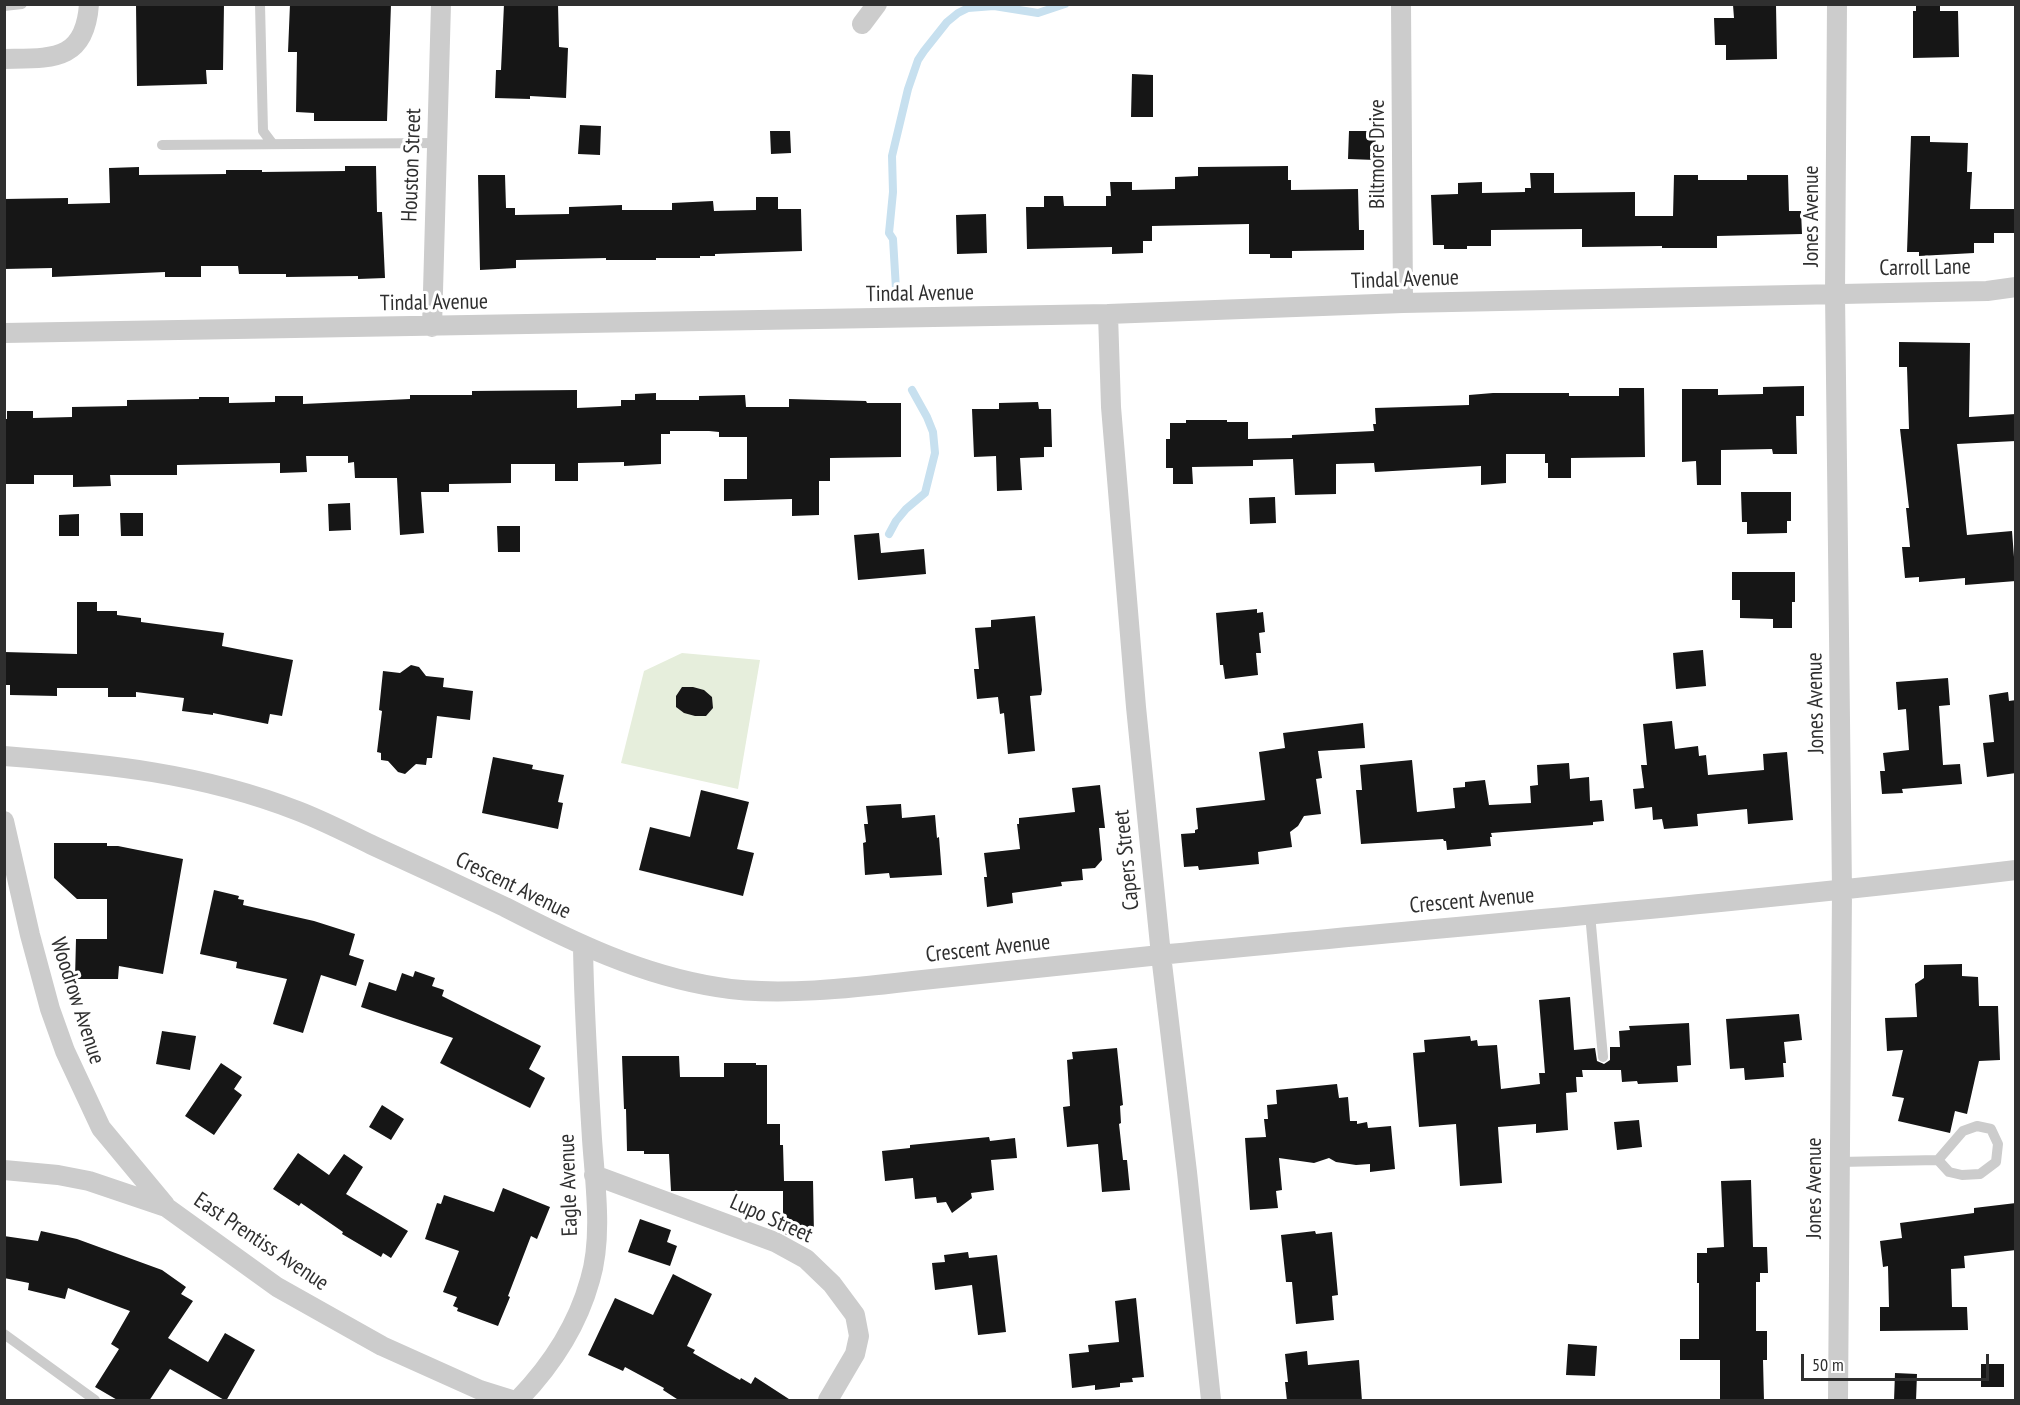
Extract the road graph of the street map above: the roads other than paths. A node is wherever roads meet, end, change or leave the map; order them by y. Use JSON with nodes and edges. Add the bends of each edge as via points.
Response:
{"nodes":[{"id":1,"x":22,"y":4,"type":"edge"},
{"id":2,"x":89,"y":4,"type":"edge"},
{"id":3,"x":260,"y":4,"type":"edge"},
{"id":4,"x":441,"y":4,"type":"edge"},
{"id":5,"x":877,"y":4,"type":"edge"},
{"id":6,"x":1401,"y":4,"type":"edge"},
{"id":7,"x":1837,"y":4,"type":"edge"},
{"id":8,"x":4,"y":6,"type":"edge"},
{"id":9,"x":862,"y":24,"type":"dead end"},
{"id":10,"x":4,"y":59,"type":"edge"},
{"id":11,"x":272,"y":143,"type":"junction"},
{"id":12,"x":437,"y":143,"type":"junction"},
{"id":13,"x":162,"y":145,"type":"dead end"},
{"id":14,"x":2016,"y":287,"type":"edge"},
{"id":15,"x":1835,"y":293,"type":"junction"},
{"id":16,"x":1403,"y":303,"type":"junction"},
{"id":17,"x":1108,"y":314,"type":"junction"},
{"id":18,"x":432,"y":327,"type":"junction"},
{"id":19,"x":4,"y":333,"type":"edge"},
{"id":20,"x":4,"y":756,"type":"edge"},
{"id":21,"x":4,"y":821,"type":"edge"},
{"id":22,"x":2016,"y":870,"type":"edge"},
{"id":23,"x":1842,"y":891,"type":"junction"},
{"id":24,"x":1590,"y":914,"type":"junction"},
{"id":25,"x":583,"y":946,"type":"junction"},
{"id":26,"x":1161,"y":955,"type":"junction"},
{"id":27,"x":1603,"y":1057,"type":"dead end"},
{"id":28,"x":1938,"y":1160,"type":"junction"},
{"id":29,"x":1839,"y":1162,"type":"junction"},
{"id":30,"x":4,"y":1170,"type":"edge"},
{"id":31,"x":594,"y":1175,"type":"junction"},
{"id":32,"x":166,"y":1206,"type":"junction"},
{"id":33,"x":4,"y":1334,"type":"edge"},
{"id":34,"x":95,"y":1401,"type":"edge"},
{"id":35,"x":512,"y":1401,"type":"edge"},
{"id":36,"x":518,"y":1401,"type":"edge"},
{"id":37,"x":828,"y":1401,"type":"edge"},
{"id":38,"x":1211,"y":1401,"type":"edge"},
{"id":39,"x":1838,"y":1401,"type":"edge"}],
"edges":[{"from":1,"to":8,"type":"lane"},
{"from":2,"to":10,"type":"street","via":[[83,35],[61,55]]},
{"from":3,"to":11,"type":"lane","via":[[263,130]]},
{"from":4,"to":12,"type":"street","name":"Houston Street"},
{"from":5,"to":9,"type":"street"},
{"from":6,"to":16,"type":"street","name":"Biltmore Drive"},
{"from":7,"to":15,"type":"street","name":"Jones Avenue"},
{"from":11,"to":12,"type":"lane"},
{"from":11,"to":13,"type":"lane"},
{"from":12,"to":18,"type":"street","name":"Houston Street"},
{"from":14,"to":15,"type":"street","name":"Carroll Lane","via":[[1987,291]]},
{"from":15,"to":16,"type":"street","name":"Tindal Avenue"},
{"from":15,"to":23,"type":"street","name":"Jones Avenue"},
{"from":16,"to":17,"type":"street","name":"Tindal Avenue"},
{"from":17,"to":18,"type":"street","name":"Tindal Avenue"},
{"from":17,"to":26,"type":"street","name":"Capers Street","via":[[1112,418]]},
{"from":18,"to":19,"type":"street","name":"Tindal Avenue"},
{"from":20,"to":25,"type":"street","name":"Crescent Avenue","via":[[152,771],[227,787],[300,812]]},
{"from":21,"to":32,"type":"street","name":"Woodrow Avenue","via":[[33,946],[65,1051],[101,1128]]},
{"from":22,"to":23,"type":"street","name":"Crescent Avenue"},
{"from":23,"to":24,"type":"street","name":"Crescent Avenue"},
{"from":23,"to":29,"type":"street","name":"Jones Avenue"},
{"from":24,"to":26,"type":"street","name":"Crescent Avenue"},
{"from":24,"to":27,"type":"lane"},
{"from":25,"to":26,"type":"street","name":"Crescent Avenue","via":[[675,979],[723,989],[781,991]]},
{"from":25,"to":31,"type":"street","name":"Eagle Avenue"},
{"from":26,"to":38,"type":"street","name":"Capers Street"},
{"from":28,"to":28,"type":"lane","via":[[1963,1131],[1977,1126],[1991,1129],[1998,1144],[1996,1162],[1980,1174],[1949,1172]]},
{"from":28,"to":29,"type":"lane"},
{"from":29,"to":39,"type":"street","name":"Jones Avenue"},
{"from":30,"to":32,"type":"street","name":"East Prentiss Avenue","via":[[58,1174]]},
{"from":31,"to":36,"type":"street","name":"Eagle Avenue","via":[[596,1250],[590,1280],[560,1348]]},
{"from":31,"to":37,"type":"street","name":"Lupo Street","via":[[775,1242],[806,1259],[832,1284],[855,1315],[859,1336],[855,1354]]},
{"from":32,"to":35,"type":"street","name":"East Prentiss Avenue","via":[[277,1287],[371,1340]]},
{"from":33,"to":34,"type":"lane"}]}
